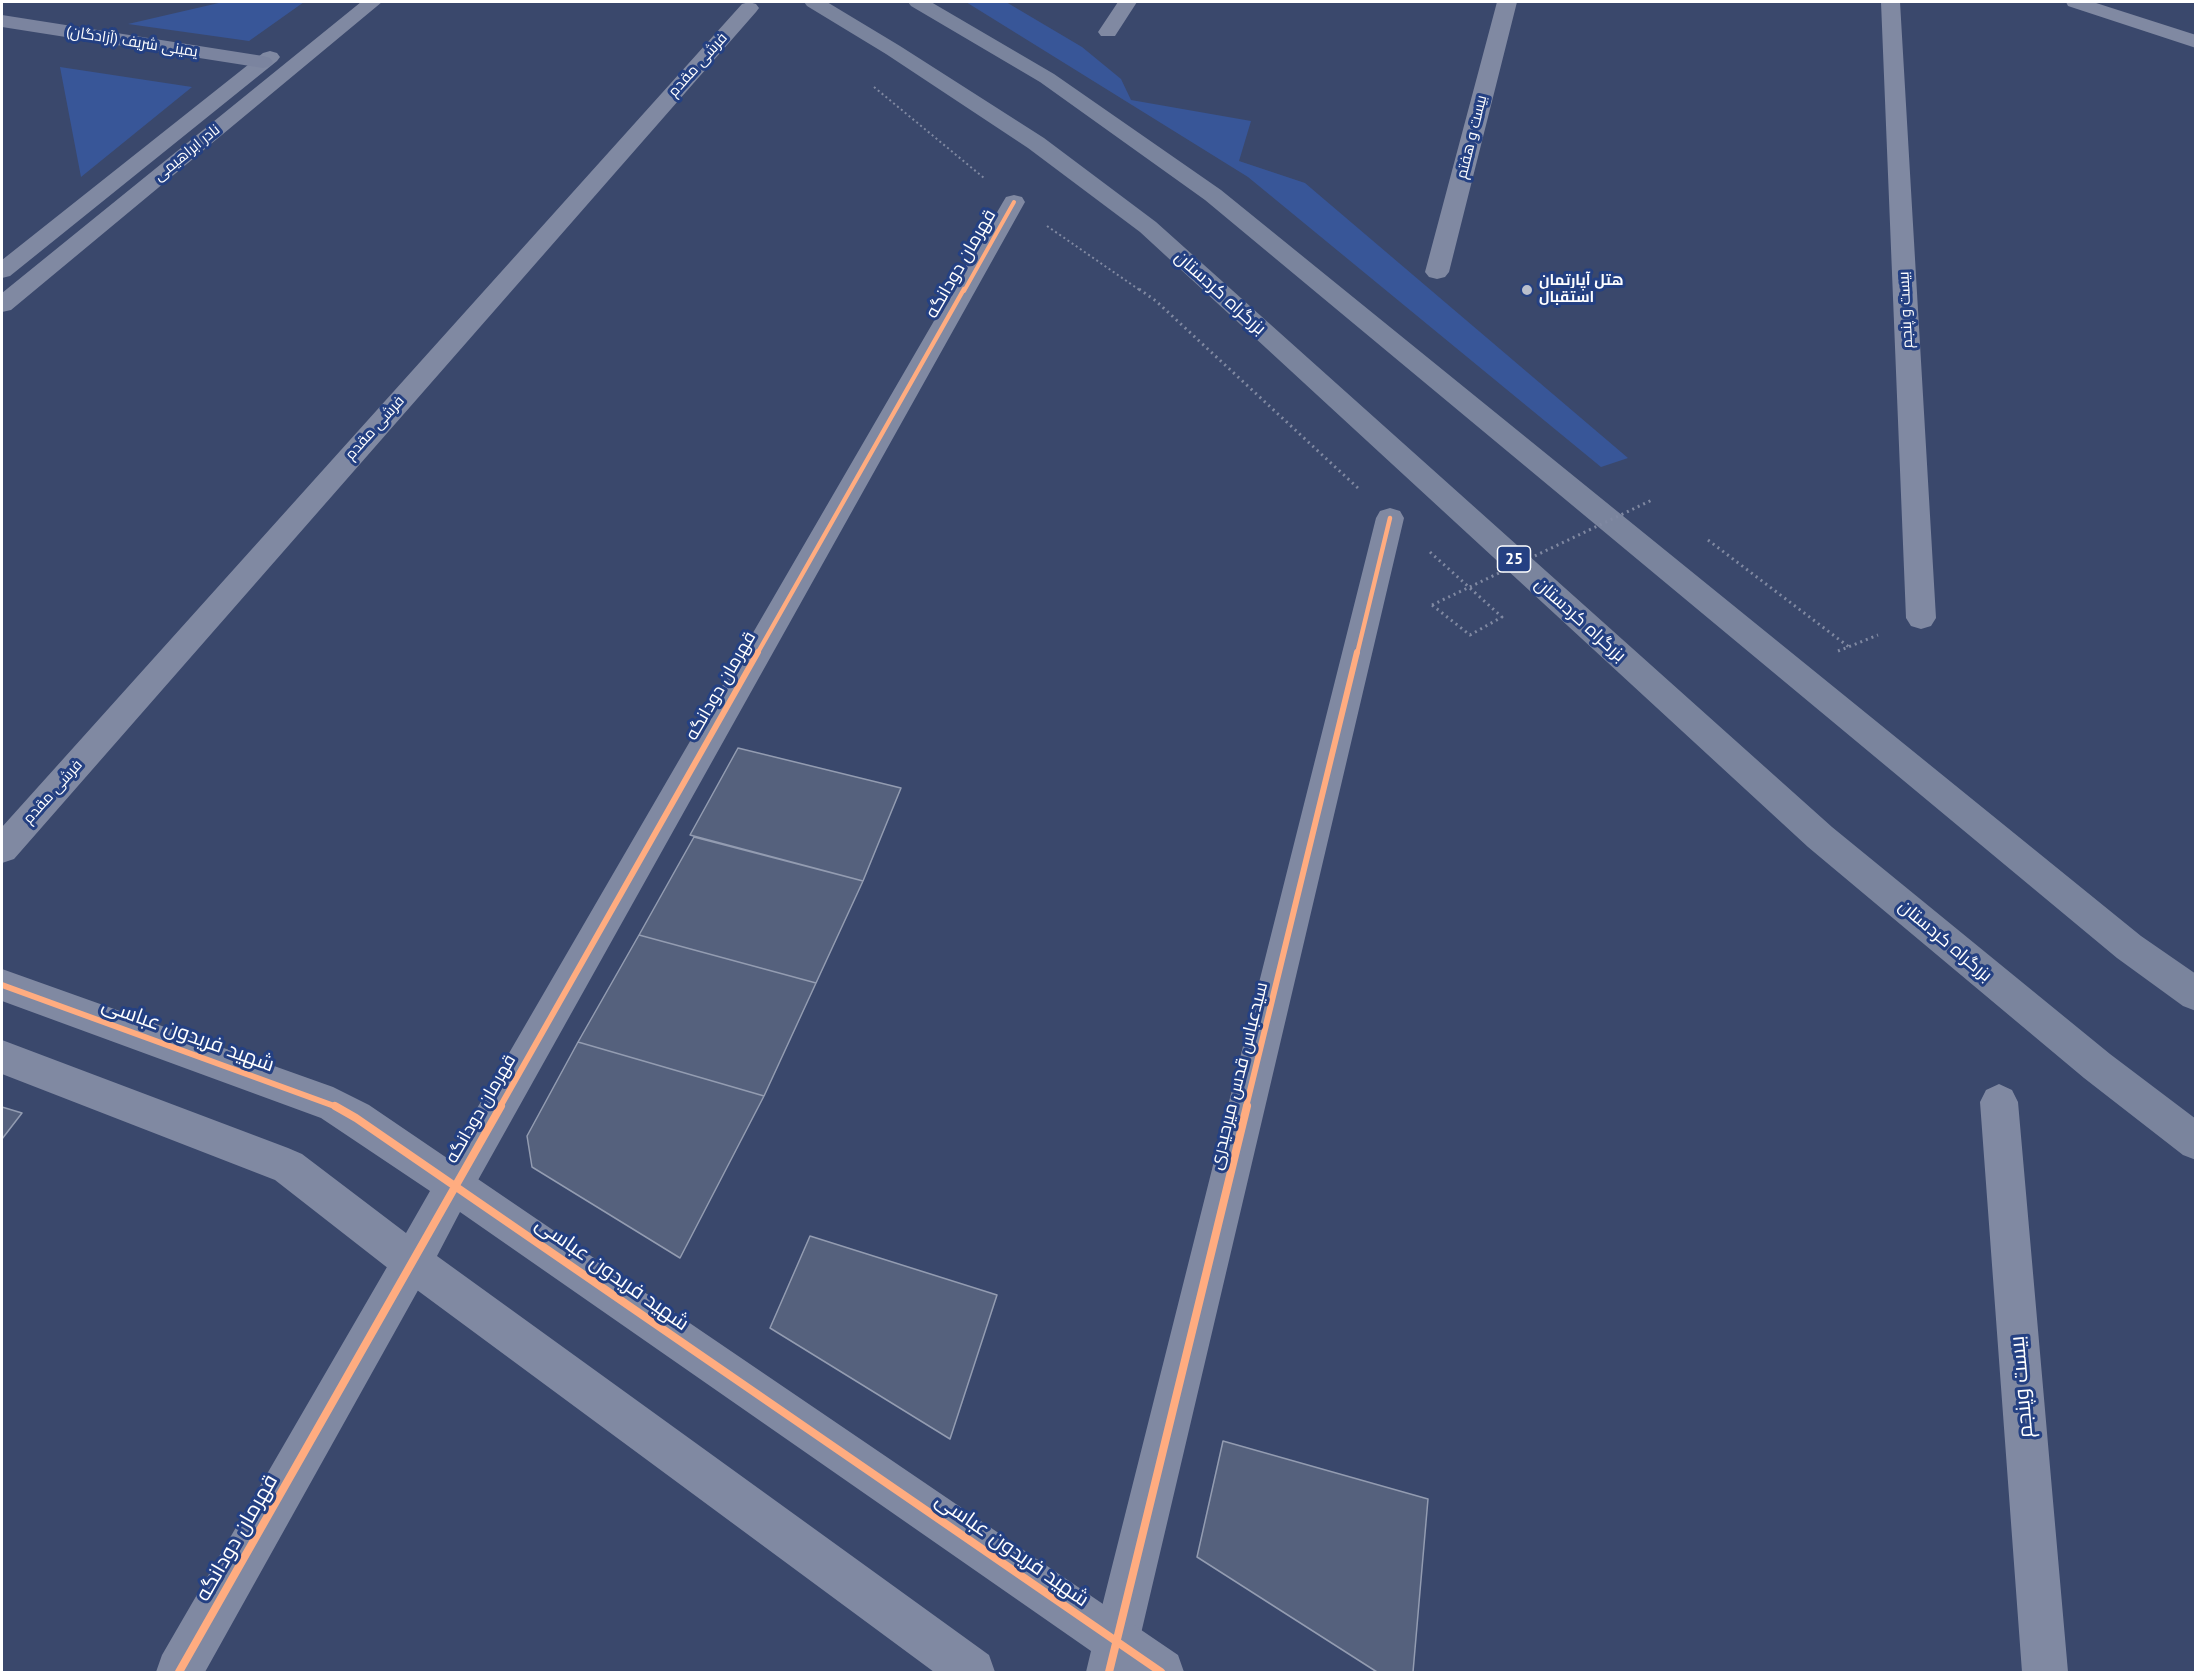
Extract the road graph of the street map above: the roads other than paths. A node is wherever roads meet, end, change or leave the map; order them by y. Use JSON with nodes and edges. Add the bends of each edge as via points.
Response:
{"nodes":[{"id":1,"x":372,"y":2,"type":"edge"},
{"id":2,"x":814,"y":2,"type":"edge"},
{"id":3,"x":918,"y":2,"type":"edge"},
{"id":4,"x":1127,"y":2,"type":"edge"},
{"id":5,"x":1507,"y":2,"type":"edge"},
{"id":6,"x":1890,"y":2,"type":"edge"},
{"id":7,"x":2075,"y":2,"type":"edge"},
{"id":8,"x":750,"y":8,"type":"dead end"},
{"id":9,"x":2,"y":21,"type":"edge"},
{"id":10,"x":1108,"y":32,"type":"dead end"},
{"id":11,"x":288,"y":42,"type":"dead end"},
{"id":12,"x":2196,"y":42,"type":"edge"},
{"id":13,"x":262,"y":63,"type":"junction"},
{"id":14,"x":291,"y":67,"type":"junction"},
{"id":15,"x":217,"y":77,"type":"dead end"},
{"id":16,"x":240,"y":80,"type":"junction"},
{"id":17,"x":271,"y":85,"type":"junction"},
{"id":18,"x":1014,"y":202,"type":"road end"},
{"id":19,"x":2,"y":270,"type":"edge"},
{"id":20,"x":1437,"y":272,"type":"dead end"},
{"id":21,"x":2,"y":305,"type":"edge"},
{"id":22,"x":1390,"y":518,"type":"road end"},
{"id":23,"x":1921,"y":618,"type":"road end"},
{"id":24,"x":2,"y":849,"type":"edge"},
{"id":25,"x":2,"y":985,"type":"edge"},
{"id":26,"x":2196,"y":994,"type":"edge"},
{"id":27,"x":2,"y":1057,"type":"edge"},
{"id":28,"x":1999,"y":1102,"type":"dead end"},
{"id":29,"x":2196,"y":1142,"type":"edge"},
{"id":30,"x":454,"y":1185,"type":"junction"},
{"id":31,"x":412,"y":1262,"type":"junction"},
{"id":32,"x":1113,"y":1657,"type":"edge"},
{"id":33,"x":179,"y":1672,"type":"edge"},
{"id":34,"x":972,"y":1672,"type":"edge"},
{"id":35,"x":1161,"y":1672,"type":"edge"},
{"id":36,"x":2044,"y":1672,"type":"edge"}],
"edges":[{"from":1,"to":14,"type":"street","name":"نادر ابراهیمی"},
{"from":2,"to":29,"type":"highway","name":"بزرگراه کردستان","number":"25","via":[[1036,143],[1148,227],[1820,837],[2097,1066]]},
{"from":3,"to":26,"type":"highway","via":[[1047,78],[1213,195],[2129,947]]},
{"from":4,"to":10,"type":"street"},
{"from":5,"to":20,"type":"street","name":"بیست و هفتم"},
{"from":6,"to":23,"type":"street","name":"بیست و پنجم"},
{"from":7,"to":12,"type":"street"},
{"from":8,"to":24,"type":"street","name":"فرشی مقدم"},
{"from":9,"to":13,"type":"main road","name":"یمینی شریف (آزادگان)"},
{"from":11,"to":13,"type":"street","name":"نادر ابراهیمی"},
{"from":13,"to":14,"type":"street"},
{"from":13,"to":16,"type":"street","name":"نادر ابراهیمی"},
{"from":14,"to":17,"type":"street","name":"نادر ابراهیمی"},
{"from":15,"to":16,"type":"main road","name":"یمینی شریف (آزادگان)"},
{"from":16,"to":17,"type":"street"},
{"from":16,"to":19,"type":"street","name":"نادر ابراهیمی"},
{"from":17,"to":21,"type":"street","name":"نادر ابراهیمی"},
{"from":18,"to":30,"type":"street","name":"قهرمان دودانگه"},
{"from":22,"to":32,"type":"street","name":"سیدعباس قدس میرحیدری"},
{"from":25,"to":30,"type":"street","name":"شهید فریدون عباسی","via":[[333,1106]]},
{"from":27,"to":31,"type":"street","via":[[288,1167]]},
{"from":28,"to":36,"type":"street","name":"بیست وپنجم"},
{"from":30,"to":31,"type":"street","name":"قهرمان دودانگه"},
{"from":30,"to":32,"type":"street","name":"شهید فریدون عباسی"},
{"from":31,"to":33,"type":"street","name":"قهرمان دودانگه"},
{"from":31,"to":34,"type":"street"},
{"from":32,"to":35,"type":"street","name":"شهید فریدون عباسی"}]}
